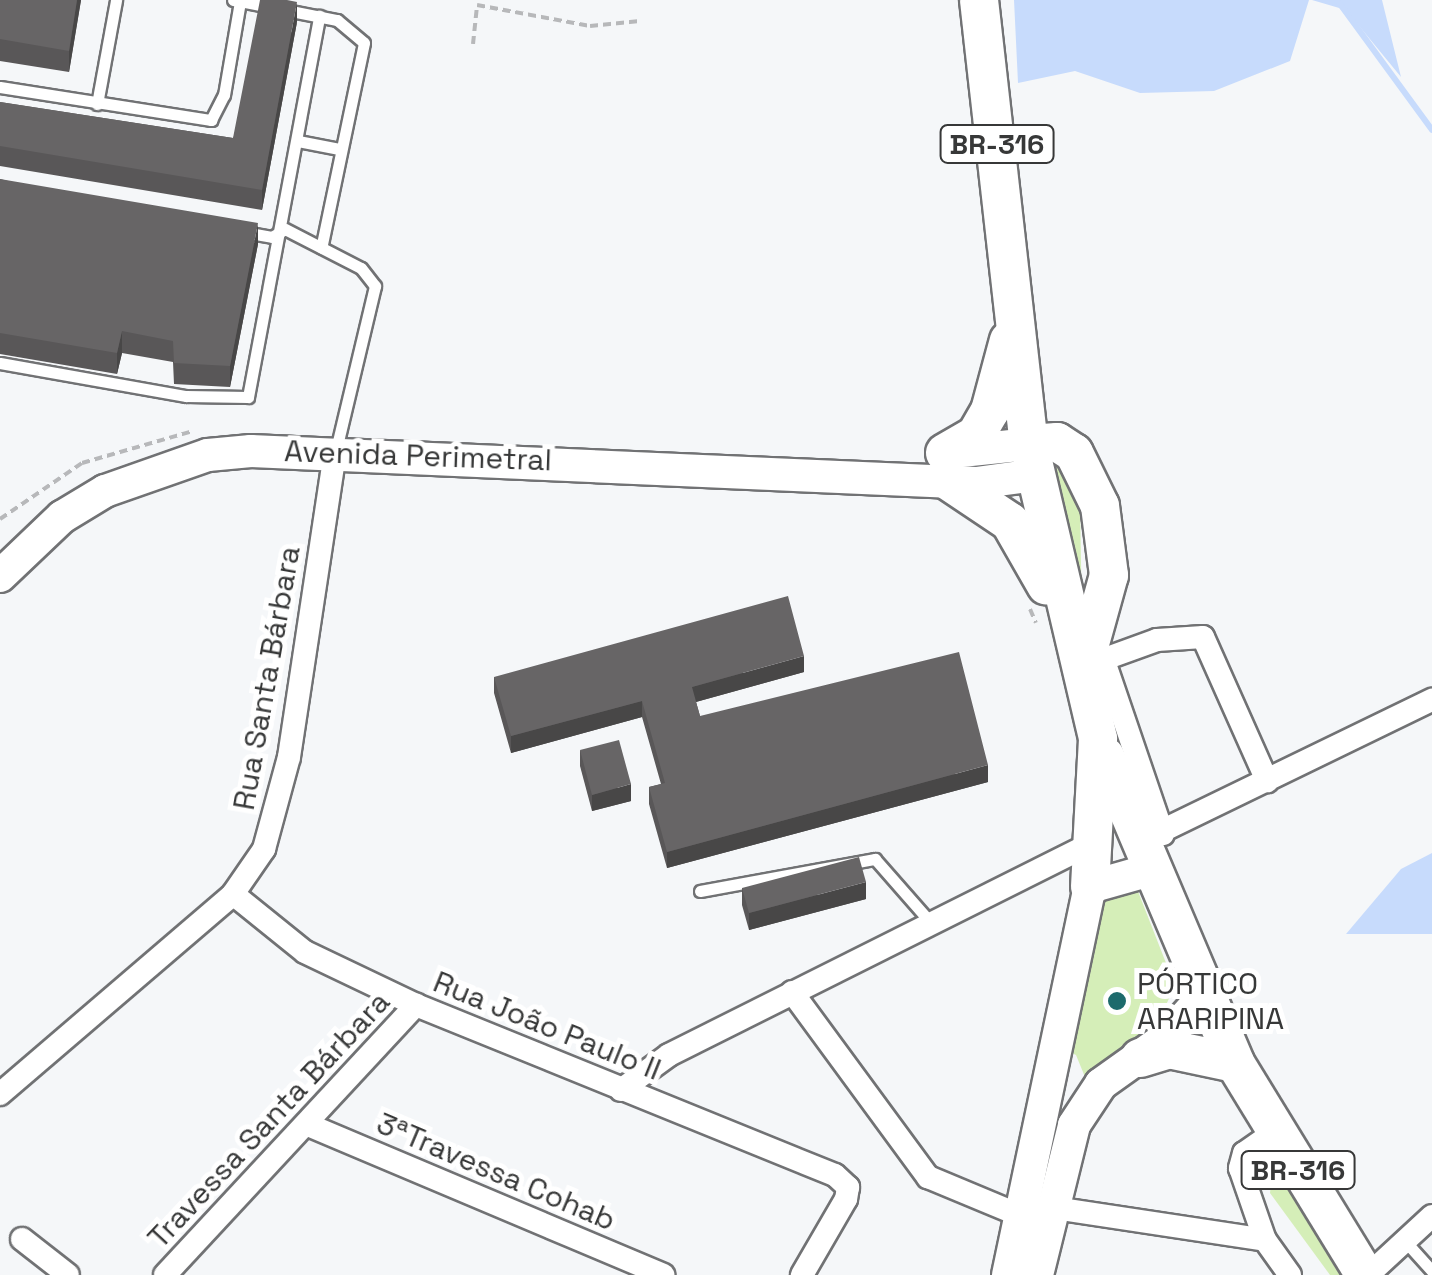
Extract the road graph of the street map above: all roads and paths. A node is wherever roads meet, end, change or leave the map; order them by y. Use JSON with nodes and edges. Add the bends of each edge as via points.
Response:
{"nodes":[{"id":1,"x":116,"y":0,"type":"edge"},
{"id":2,"x":978,"y":0,"type":"edge"},
{"id":3,"x":236,"y":1,"type":"edge"},
{"id":4,"x":478,"y":2,"type":"edge"},
{"id":5,"x":318,"y":16,"type":"junction"},
{"id":6,"x":640,"y":21,"type":"dead end"},
{"id":7,"x":473,"y":44,"type":"dead end"},
{"id":8,"x":0,"y":87,"type":"edge"},
{"id":9,"x":97,"y":104,"type":"junction"},
{"id":10,"x":298,"y":141,"type":"junction"},
{"id":11,"x":339,"y":149,"type":"junction"},
{"id":12,"x":217,"y":227,"type":"edge"},
{"id":13,"x":285,"y":229,"type":"junction"},
{"id":14,"x":321,"y":248,"type":"junction"},
{"id":15,"x":1016,"y":288,"type":"junction"},
{"id":16,"x":0,"y":362,"type":"edge"},
{"id":17,"x":335,"y":454,"type":"junction"},
{"id":18,"x":1033,"y":459,"type":"junction"},
{"id":19,"x":944,"y":466,"type":"junction"},
{"id":20,"x":0,"y":576,"type":"edge"},
{"id":21,"x":1072,"y":622,"type":"junction"},
{"id":22,"x":1092,"y":661,"type":"junction"},
{"id":23,"x":1432,"y":700,"type":"edge"},
{"id":24,"x":1098,"y":739,"type":"junction"},
{"id":25,"x":1267,"y":782,"type":"junction"},
{"id":26,"x":1094,"y":842,"type":"junction"},
{"id":27,"x":1151,"y":849,"type":"junction"},
{"id":28,"x":1090,"y":887,"type":"junction"},
{"id":29,"x":700,"y":892,"type":"dead end"},
{"id":30,"x":233,"y":894,"type":"junction"},
{"id":31,"x":931,"y":923,"type":"junction"},
{"id":32,"x":792,"y":992,"type":"junction"},
{"id":33,"x":1204,"y":996,"type":"junction"},
{"id":34,"x":416,"y":1006,"type":"junction"},
{"id":35,"x":1140,"y":1058,"type":"junction"},
{"id":36,"x":1049,"y":1059,"type":"junction"},
{"id":37,"x":1235,"y":1064,"type":"junction"},
{"id":38,"x":621,"y":1090,"type":"junction"},
{"id":39,"x":0,"y":1094,"type":"edge"},
{"id":40,"x":1091,"y":1098,"type":"junction"},
{"id":41,"x":306,"y":1124,"type":"junction"},
{"id":42,"x":1273,"y":1133,"type":"junction"},
{"id":43,"x":1032,"y":1210,"type":"junction"},
{"id":44,"x":1432,"y":1216,"type":"edge"},
{"id":45,"x":22,"y":1240,"type":"dead end"},
{"id":46,"x":1266,"y":1240,"type":"junction"},
{"id":47,"x":1404,"y":1241,"type":"junction"},
{"id":48,"x":1432,"y":1272,"type":"edge"},
{"id":49,"x":68,"y":1275,"type":"edge"},
{"id":50,"x":165,"y":1275,"type":"edge"},
{"id":51,"x":663,"y":1275,"type":"edge"},
{"id":52,"x":802,"y":1275,"type":"edge"},
{"id":53,"x":1008,"y":1275,"type":"edge"},
{"id":54,"x":1037,"y":1275,"type":"edge"},
{"id":55,"x":1290,"y":1275,"type":"edge"},
{"id":56,"x":1366,"y":1275,"type":"edge"}],
"edges":[{"from":1,"to":9,"type":"lane"},
{"from":2,"to":15,"type":"highway","number":"BR-316"},
{"from":3,"to":5,"type":"lane"},
{"from":3,"to":9,"type":"lane","via":[[211,120]]},
{"from":4,"to":6,"type":"path","via":[[590,26]]},
{"from":4,"to":7,"type":"path"},
{"from":5,"to":10,"type":"lane"},
{"from":5,"to":11,"type":"lane","via":[[355,29],[364,43]]},
{"from":8,"to":9,"type":"lane"},
{"from":10,"to":11,"type":"lane"},
{"from":10,"to":13,"type":"lane"},
{"from":11,"to":14,"type":"lane"},
{"from":12,"to":13,"type":"lane","via":[[272,237]]},
{"from":13,"to":14,"type":"lane"},
{"from":13,"to":16,"type":"lane","via":[[248,397],[186,396]]},
{"from":14,"to":17,"type":"lane","via":[[375,286]]},
{"from":15,"to":18,"type":"highway","number":"BR-316"},
{"from":15,"to":19,"type":"highway","via":[[990,411]]},
{"from":17,"to":19,"type":"main road","name":"Avenida Perimetral","via":[[874,475]]},
{"from":17,"to":20,"type":"main road","name":"Avenida Perimetral","via":[[251,451],[158,470],[62,517]]},
{"from":17,"to":30,"type":"street","name":"Rua Santa Bárbara","via":[[289,757],[264,849]]},
{"from":18,"to":19,"type":"main road","name":"Avenida Perimetral"},
{"from":18,"to":21,"type":"highway","number":"BR-316"},
{"from":18,"to":22,"type":"highway","via":[[1057,442],[1074,453],[1100,506],[1109,575]]},
{"from":19,"to":21,"type":"highway","via":[[1010,522]]},
{"from":21,"to":22,"type":"highway","number":"BR-316"},
{"from":22,"to":24,"type":"highway","number":"BR-316"},
{"from":22,"to":25,"type":"street","via":[[1203,636]]},
{"from":22,"to":27,"type":"street"},
{"from":23,"to":25,"type":"street"},
{"from":24,"to":26,"type":"highway"},
{"from":24,"to":27,"type":"highway","number":"BR-316"},
{"from":25,"to":27,"type":"street"},
{"from":26,"to":28,"type":"highway"},
{"from":26,"to":31,"type":"street"},
{"from":27,"to":28,"type":"main road"},
{"from":27,"to":33,"type":"highway","number":"BR-316"},
{"from":28,"to":36,"type":"main road"},
{"from":29,"to":31,"type":"lane","via":[[875,858]]},
{"from":30,"to":34,"type":"street","name":"Rua João Paulo II","via":[[305,952]]},
{"from":30,"to":39,"type":"street","name":"Rua Santa Bárbara"},
{"from":31,"to":32,"type":"street"},
{"from":32,"to":38,"type":"street"},
{"from":32,"to":43,"type":"street","via":[[928,1177]]},
{"from":33,"to":35,"type":"main road"},
{"from":33,"to":37,"type":"highway","number":"BR-316"},
{"from":34,"to":38,"type":"street","name":"Rua João Paulo II"},
{"from":34,"to":41,"type":"street","name":"Travessa Santa Bárbara"},
{"from":35,"to":37,"type":"highway","via":[[1170,1049]]},
{"from":35,"to":40,"type":"main road"},
{"from":36,"to":40,"type":"main road","via":[[1072,1066]]},
{"from":36,"to":43,"type":"main road"},
{"from":37,"to":42,"type":"highway","number":"BR-316"},
{"from":38,"to":52,"type":"street","name":"Rua João Paulo II","via":[[835,1175],[848,1192]]},
{"from":40,"to":43,"type":"main road"},
{"from":41,"to":50,"type":"street","name":"Travessa Santa Bárbara"},
{"from":41,"to":51,"type":"street","name":"3ªTravessa Cohab"},
{"from":42,"to":46,"type":"street","via":[[1244,1153],[1240,1168]]},
{"from":42,"to":56,"type":"highway","number":"BR-316"},
{"from":43,"to":46,"type":"street"},
{"from":43,"to":53,"type":"main road"},
{"from":43,"to":54,"type":"main road"},
{"from":44,"to":47,"type":"street"},
{"from":45,"to":49,"type":"street"},
{"from":46,"to":55,"type":"street"},
{"from":47,"to":48,"type":"lane"},
{"from":47,"to":56,"type":"street"}]}
